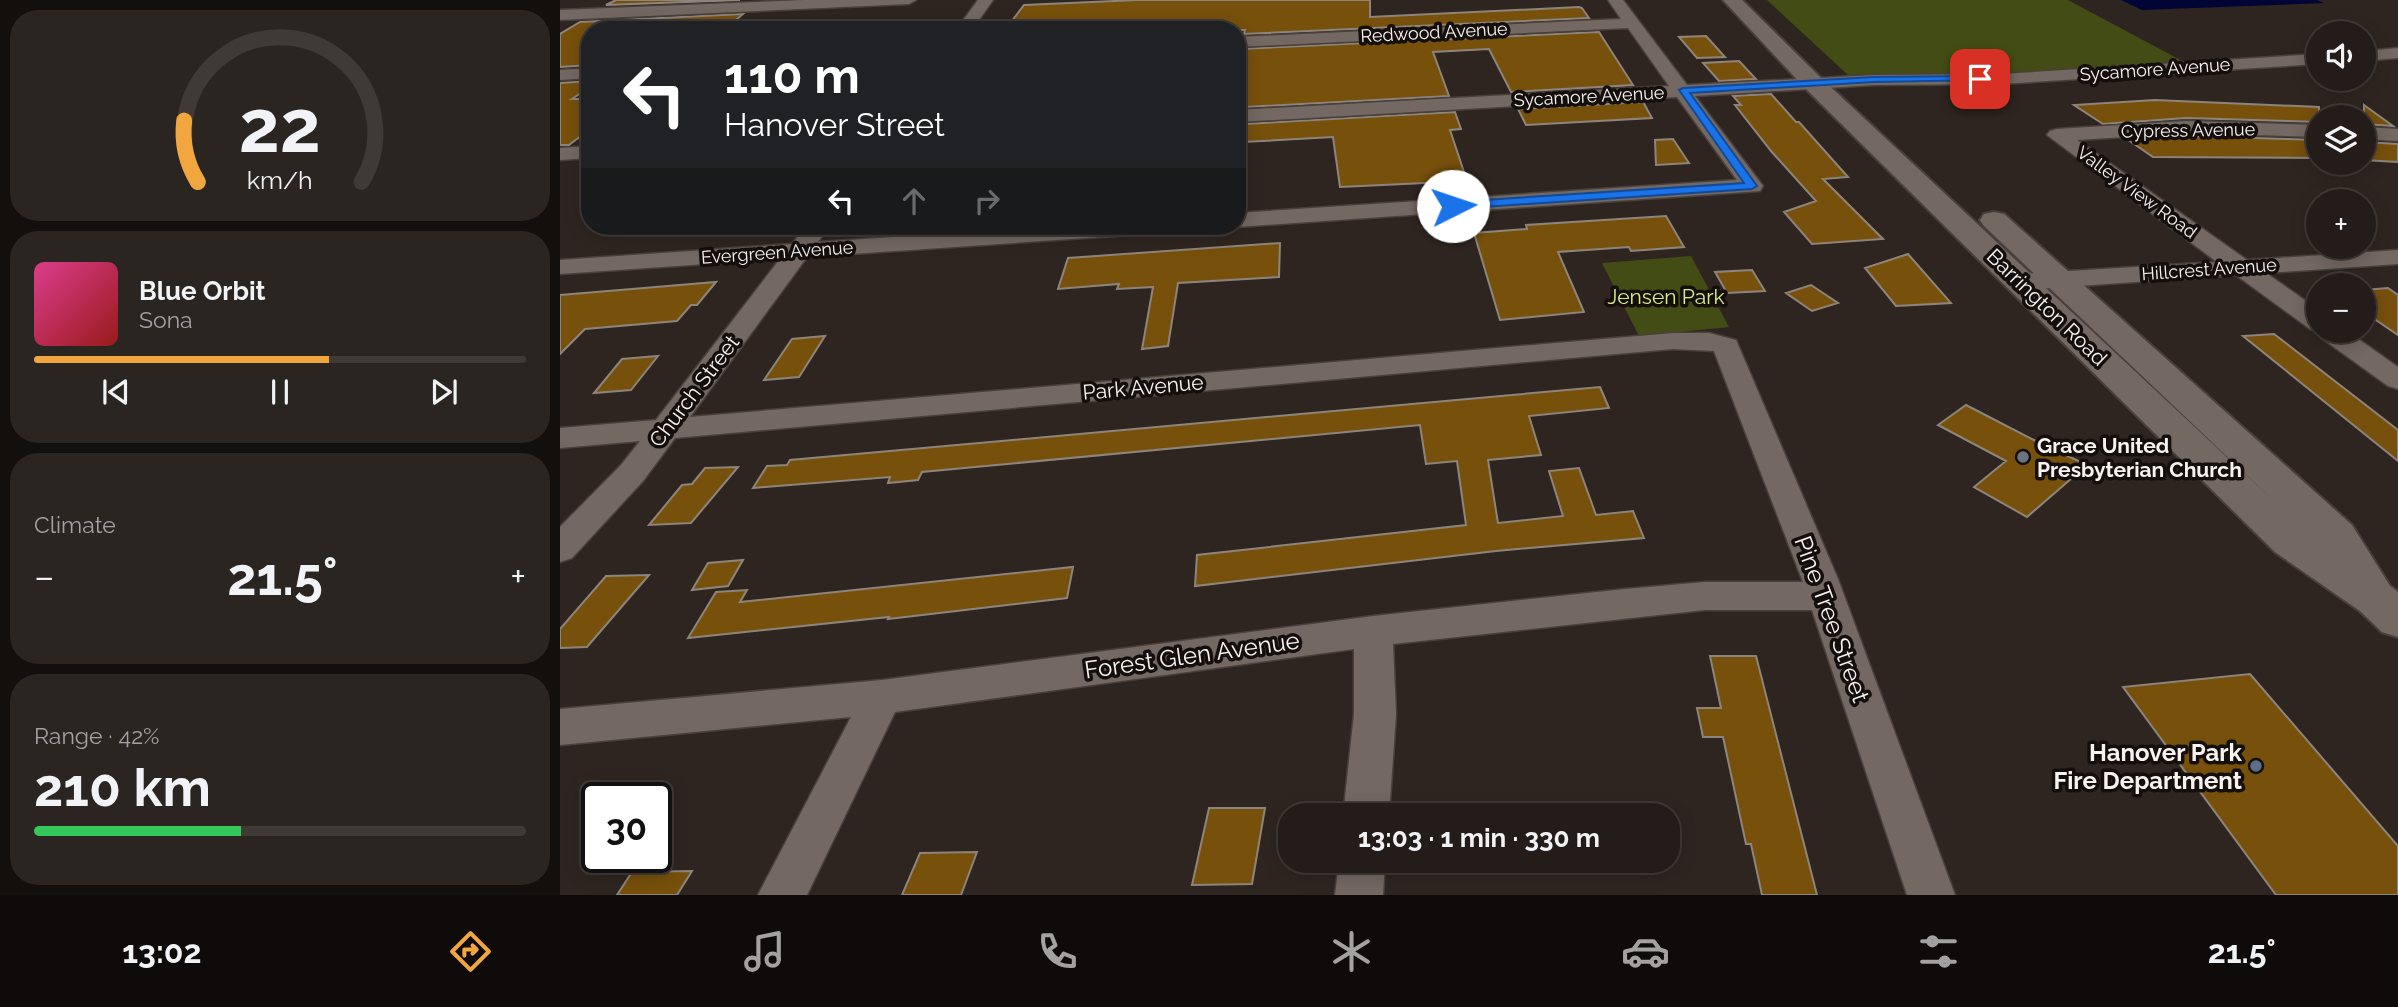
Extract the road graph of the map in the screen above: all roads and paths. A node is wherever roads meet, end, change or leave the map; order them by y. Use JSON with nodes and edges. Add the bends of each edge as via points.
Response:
{"nodes":[{"id":1,"x":909,"y":0,"type":"edge"},
{"id":2,"x":986,"y":0,"type":"edge"},
{"id":3,"x":1615,"y":0,"type":"edge"},
{"id":4,"x":1732,"y":0,"type":"edge"},
{"id":5,"x":1755,"y":0,"type":"edge"},
{"id":6,"x":560,"y":15,"type":"edge"},
{"id":7,"x":971,"y":21,"type":"edge"},
{"id":8,"x":1632,"y":23,"type":"junction"},
{"id":9,"x":1795,"y":36,"type":"dead end"},
{"id":10,"x":1246,"y":42,"type":"edge"},
{"id":11,"x":2398,"y":53,"type":"edge"},
{"id":12,"x":2376,"y":55,"type":"edge"},
{"id":13,"x":2306,"y":60,"type":"edge"},
{"id":14,"x":581,"y":74,"type":"edge"},
{"id":15,"x":1819,"y":74,"type":"junction"},
{"id":16,"x":560,"y":75,"type":"edge"},
{"id":17,"x":1844,"y":82,"type":"junction"},
{"id":18,"x":1683,"y":90,"type":"junction"},
{"id":19,"x":1863,"y":99,"type":"dead end"},
{"id":20,"x":1246,"y":115,"type":"edge"},
{"id":21,"x":2306,"y":131,"type":"edge"},
{"id":22,"x":1900,"y":134,"type":"dead end"},
{"id":23,"x":2376,"y":134,"type":"edge"},
{"id":24,"x":2057,"y":135,"type":"joint"},
{"id":25,"x":2398,"y":135,"type":"edge"},
{"id":26,"x":581,"y":153,"type":"edge"},
{"id":27,"x":560,"y":154,"type":"edge"},
{"id":28,"x":1246,"y":219,"type":"edge"},
{"id":29,"x":811,"y":235,"type":"edge"},
{"id":30,"x":1026,"y":235,"type":"edge"},
{"id":31,"x":800,"y":250,"type":"junction"},
{"id":32,"x":2398,"y":257,"type":"edge"},
{"id":33,"x":560,"y":267,"type":"edge"},
{"id":34,"x":2242,"y":267,"type":"junction"},
{"id":35,"x":2039,"y":280,"type":"junction"},
{"id":36,"x":2306,"y":314,"type":"edge"},
{"id":37,"x":2347,"y":343,"type":"edge"},
{"id":38,"x":1726,"y":346,"type":"joint"},
{"id":39,"x":2398,"y":380,"type":"edge"},
{"id":40,"x":666,"y":429,"type":"junction"},
{"id":41,"x":560,"y":438,"type":"edge"},
{"id":42,"x":560,"y":549,"type":"edge"},
{"id":43,"x":1825,"y":596,"type":"junction"},
{"id":44,"x":2387,"y":609,"type":"edge"},
{"id":45,"x":1373,"y":631,"type":"junction"},
{"id":46,"x":883,"y":697,"type":"junction"},
{"id":47,"x":560,"y":727,"type":"edge"},
{"id":48,"x":1367,"y":803,"type":"edge"},
{"id":49,"x":1361,"y":873,"type":"edge"},
{"id":50,"x":782,"y":895,"type":"edge"},
{"id":51,"x":1359,"y":895,"type":"edge"},
{"id":52,"x":1931,"y":895,"type":"edge"}],
"edges":[{"from":1,"to":6,"type":"street"},
{"from":2,"to":7,"type":"street"},
{"from":3,"to":8,"type":"street"},
{"from":4,"to":15,"type":"main road","name":"Barrington Road"},
{"from":5,"to":9,"type":"main road"},
{"from":8,"to":10,"type":"street","name":"Redwood Avenue"},
{"from":8,"to":18,"type":"street"},
{"from":11,"to":12,"type":"street"},
{"from":13,"to":17,"type":"street","name":"Sycamore Avenue","via":[[2002,79]]},
{"from":14,"to":16,"type":"street"},
{"from":15,"to":17,"type":"main road","name":"Barrington Road"},
{"from":15,"to":18,"type":"street","name":"Sycamore Avenue"},
{"from":15,"to":35,"type":"main road","name":"Barrington Road"},
{"from":17,"to":19,"type":"main road","name":"Barrington Road"},
{"from":18,"to":20,"type":"street","name":"Sycamore Avenue"},
{"from":18,"to":28,"type":"street","via":[[1752,186]]},
{"from":21,"to":24,"type":"street","name":"Cypress Avenue","via":[[2186,127]]},
{"from":22,"to":35,"type":"main road","name":"Barrington Road"},
{"from":23,"to":25,"type":"street"},
{"from":24,"to":34,"type":"street","name":"Valley View Road"},
{"from":26,"to":27,"type":"street"},
{"from":29,"to":31,"type":"street","name":"Church Street"},
{"from":30,"to":31,"type":"street","name":"Evergreen Avenue"},
{"from":31,"to":33,"type":"street","name":"Evergreen Avenue"},
{"from":31,"to":40,"type":"street","name":"Church Street"},
{"from":32,"to":34,"type":"street","name":"Hillcrest Avenue"},
{"from":34,"to":35,"type":"street","name":"Hillcrest Avenue"},
{"from":34,"to":36,"type":"street","name":"Valley View Road"},
{"from":35,"to":44,"type":"main road","name":"Barrington Road","via":[[2290,541]]},
{"from":37,"to":39,"type":"street"},
{"from":38,"to":40,"type":"street","name":"Park Avenue","via":[[1673,341]]},
{"from":38,"to":43,"type":"street","name":"Pine Tree Street"},
{"from":40,"to":41,"type":"street","name":"Park Avenue"},
{"from":40,"to":42,"type":"street","name":"Church Street"},
{"from":43,"to":45,"type":"street","name":"Forest Glen Avenue","via":[[1679,598]]},
{"from":43,"to":52,"type":"street","name":"Pine Tree Street"},
{"from":45,"to":46,"type":"street","name":"Forest Glen Avenue"},
{"from":45,"to":48,"type":"street","via":[[1375,715]]},
{"from":46,"to":47,"type":"street","name":"Forest Glen Avenue"},
{"from":46,"to":50,"type":"street"},
{"from":49,"to":51,"type":"street"}]}
